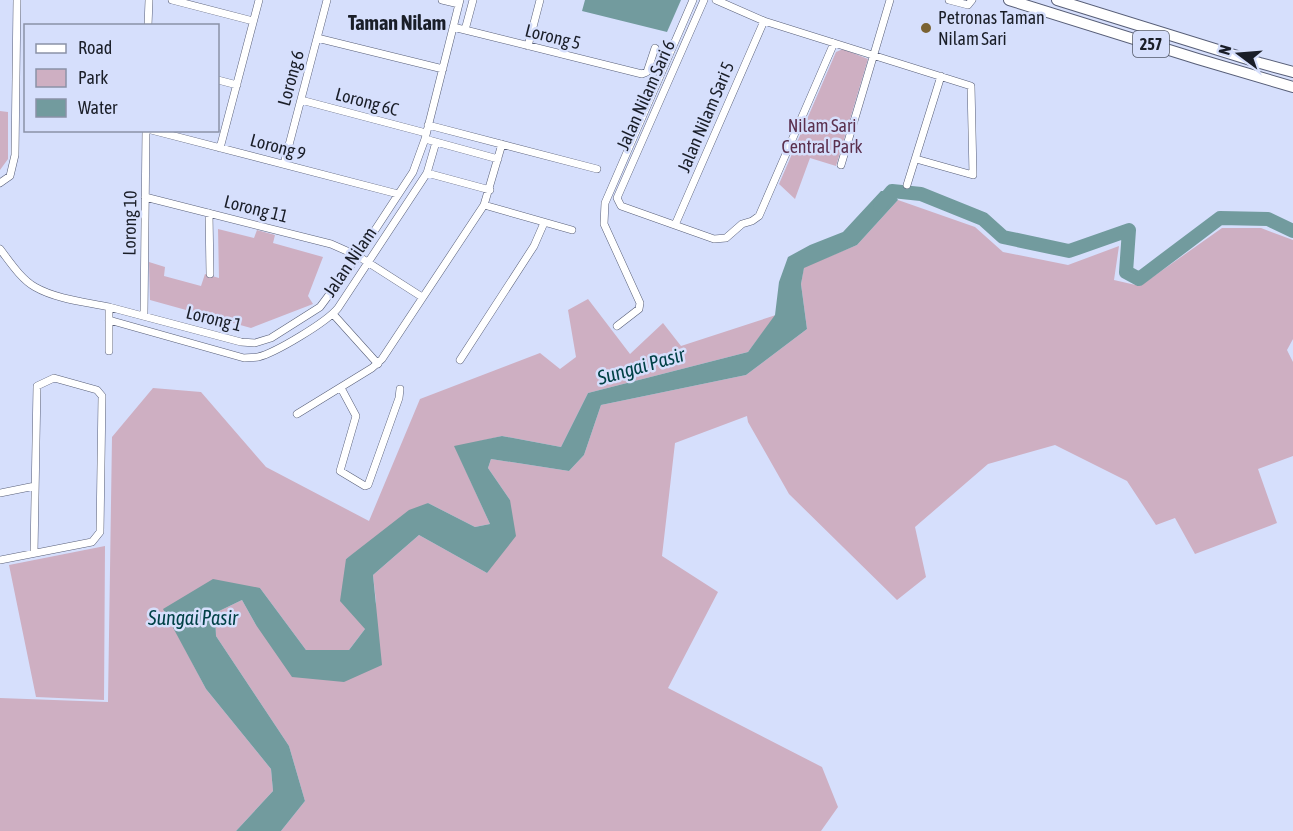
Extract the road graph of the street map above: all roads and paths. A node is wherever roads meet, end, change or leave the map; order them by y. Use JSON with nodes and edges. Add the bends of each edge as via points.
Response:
{"nodes":[{"id":1,"x":17,"y":0,"type":"edge"},
{"id":2,"x":149,"y":0,"type":"edge"},
{"id":3,"x":172,"y":0,"type":"edge"},
{"id":4,"x":259,"y":0,"type":"edge"},
{"id":5,"x":327,"y":0,"type":"edge"},
{"id":6,"x":442,"y":0,"type":"edge"},
{"id":7,"x":473,"y":0,"type":"edge"},
{"id":8,"x":540,"y":0,"type":"edge"},
{"id":9,"x":693,"y":0,"type":"edge"},
{"id":10,"x":704,"y":0,"type":"edge"},
{"id":11,"x":716,"y":0,"type":"edge"},
{"id":12,"x":890,"y":0,"type":"edge"},
{"id":13,"x":949,"y":0,"type":"edge"},
{"id":14,"x":1009,"y":0,"type":"edge"},
{"id":15,"x":1057,"y":0,"type":"edge"},
{"id":16,"x":459,"y":2,"type":"edge"},
{"id":17,"x":970,"y":3,"type":"edge"},
{"id":18,"x":254,"y":21,"type":"junction"},
{"id":19,"x":764,"y":21,"type":"junction"},
{"id":20,"x":148,"y":24,"type":"edge"},
{"id":21,"x":453,"y":27,"type":"junction"},
{"id":22,"x":465,"y":30,"type":"junction"},
{"id":23,"x":317,"y":38,"type":"junction"},
{"id":24,"x":834,"y":43,"type":"junction"},
{"id":25,"x":528,"y":46,"type":"junction"},
{"id":26,"x":655,"y":48,"type":"dead end"},
{"id":27,"x":874,"y":56,"type":"junction"},
{"id":28,"x":443,"y":69,"type":"junction"},
{"id":29,"x":1293,"y":72,"type":"edge"},
{"id":30,"x":941,"y":76,"type":"junction"},
{"id":31,"x":219,"y":80,"type":"edge"},
{"id":32,"x":237,"y":86,"type":"junction"},
{"id":33,"x":1293,"y":87,"type":"edge"},
{"id":34,"x":301,"y":100,"type":"junction"},
{"id":35,"x":146,"y":132,"type":"edge"},
{"id":36,"x":159,"y":132,"type":"edge"},
{"id":37,"x":426,"y":132,"type":"junction"},
{"id":38,"x":436,"y":142,"type":"junction"},
{"id":39,"x":502,"y":144,"type":"junction"},
{"id":40,"x":220,"y":148,"type":"junction"},
{"id":41,"x":498,"y":159,"type":"junction"},
{"id":42,"x":916,"y":159,"type":"junction"},
{"id":43,"x":284,"y":164,"type":"junction"},
{"id":44,"x":841,"y":165,"type":"dead end"},
{"id":45,"x":597,"y":169,"type":"dead end"},
{"id":46,"x":427,"y":173,"type":"junction"},
{"id":47,"x":0,"y":183,"type":"edge"},
{"id":48,"x":907,"y":185,"type":"dead end"},
{"id":49,"x":489,"y":190,"type":"junction"},
{"id":50,"x":398,"y":194,"type":"junction"},
{"id":51,"x":145,"y":197,"type":"junction"},
{"id":52,"x":484,"y":205,"type":"junction"},
{"id":53,"x":209,"y":213,"type":"junction"},
{"id":54,"x":544,"y":223,"type":"junction"},
{"id":55,"x":675,"y":225,"type":"junction"},
{"id":56,"x":572,"y":230,"type":"dead end"},
{"id":57,"x":0,"y":249,"type":"edge"},
{"id":58,"x":358,"y":256,"type":"junction"},
{"id":59,"x":369,"y":262,"type":"junction"},
{"id":60,"x":210,"y":274,"type":"dead end"},
{"id":61,"x":422,"y":297,"type":"junction"},
{"id":62,"x":109,"y":307,"type":"junction"},
{"id":63,"x":333,"y":314,"type":"junction"},
{"id":64,"x":144,"y":315,"type":"junction"},
{"id":65,"x":109,"y":320,"type":"junction"},
{"id":66,"x":617,"y":326,"type":"dead end"},
{"id":67,"x":109,"y":351,"type":"dead end"},
{"id":68,"x":460,"y":360,"type":"dead end"},
{"id":69,"x":378,"y":364,"type":"junction"},
{"id":70,"x":341,"y":388,"type":"junction"},
{"id":71,"x":400,"y":390,"type":"dead end"},
{"id":72,"x":297,"y":414,"type":"dead end"},
{"id":73,"x":35,"y":486,"type":"junction"},
{"id":74,"x":0,"y":493,"type":"edge"},
{"id":75,"x":34,"y":553,"type":"junction"},
{"id":76,"x":0,"y":560,"type":"edge"}],
"edges":[{"from":1,"to":47,"type":"street","via":[[15,155],[10,176]]},
{"from":2,"to":20,"type":"street"},
{"from":3,"to":18,"type":"street"},
{"from":4,"to":18,"type":"street"},
{"from":5,"to":23,"type":"street","name":"Lorong 6"},
{"from":6,"to":16,"type":"street"},
{"from":7,"to":22,"type":"street"},
{"from":8,"to":25,"type":"street"},
{"from":9,"to":66,"type":"street","via":[[605,203],[604,224],[640,303],[639,309]]},
{"from":10,"to":55,"type":"street","name":"Jalan Nilam Sari 6","via":[[617,198],[621,206]]},
{"from":11,"to":19,"type":"street"},
{"from":12,"to":27,"type":"street"},
{"from":13,"to":17,"type":"street"},
{"from":14,"to":33,"type":"highway","number":"257"},
{"from":15,"to":29,"type":"highway","number":"257"},
{"from":16,"to":21,"type":"street","name":"Jalan Nilam"},
{"from":18,"to":32,"type":"street"},
{"from":19,"to":24,"type":"street"},
{"from":19,"to":55,"type":"street","name":"Jalan Nilam Sari 5"},
{"from":21,"to":22,"type":"street","name":"Lorong 5"},
{"from":21,"to":28,"type":"street","name":"Jalan Nilam"},
{"from":22,"to":25,"type":"street","name":"Lorong 5"},
{"from":23,"to":28,"type":"street"},
{"from":23,"to":34,"type":"street","name":"Lorong 6"},
{"from":24,"to":27,"type":"street"},
{"from":24,"to":55,"type":"street","via":[[756,219],[721,239]]},
{"from":25,"to":26,"type":"street","name":"Lorong 5","via":[[645,74]]},
{"from":27,"to":30,"type":"street"},
{"from":27,"to":44,"type":"street"},
{"from":28,"to":37,"type":"street","name":"Jalan Nilam"},
{"from":30,"to":42,"type":"street"},
{"from":30,"to":42,"type":"street","via":[[971,86],[973,174]]},
{"from":31,"to":32,"type":"street"},
{"from":32,"to":40,"type":"street"},
{"from":34,"to":37,"type":"street","name":"Lorong 6C"},
{"from":34,"to":43,"type":"street","name":"Lorong 6"},
{"from":35,"to":51,"type":"street","name":"Lorong 10"},
{"from":36,"to":40,"type":"street","name":"Lorong 9"},
{"from":37,"to":38,"type":"street"},
{"from":37,"to":39,"type":"street"},
{"from":37,"to":50,"type":"street","name":"Jalan Nilam","via":[[417,164]]},
{"from":38,"to":41,"type":"street"},
{"from":38,"to":46,"type":"street","name":"Jalan Nilam"},
{"from":39,"to":41,"type":"street"},
{"from":39,"to":45,"type":"street"},
{"from":40,"to":43,"type":"street","name":"Lorong 9"},
{"from":41,"to":49,"type":"street"},
{"from":42,"to":48,"type":"street"},
{"from":43,"to":50,"type":"street","name":"Lorong 9"},
{"from":46,"to":49,"type":"street"},
{"from":46,"to":59,"type":"street","name":"Jalan Nilam"},
{"from":49,"to":52,"type":"street"},
{"from":50,"to":58,"type":"street","name":"Jalan Nilam"},
{"from":51,"to":53,"type":"street","name":"Lorong 11"},
{"from":51,"to":64,"type":"street","name":"Lorong 10"},
{"from":52,"to":54,"type":"street"},
{"from":52,"to":61,"type":"street"},
{"from":53,"to":58,"type":"street","name":"Lorong 11","via":[[331,244]]},
{"from":53,"to":60,"type":"street"},
{"from":54,"to":56,"type":"street"},
{"from":54,"to":68,"type":"street","via":[[534,246]]},
{"from":57,"to":62,"type":"street","name":"Lorong 1","via":[[34,287]]},
{"from":58,"to":59,"type":"street","name":"Lorong 11"},
{"from":58,"to":64,"type":"street","name":"Lorong 1","via":[[320,307],[271,338],[255,343]]},
{"from":59,"to":61,"type":"street","name":"Lorong 11"},
{"from":59,"to":63,"type":"street","name":"Jalan Nilam"},
{"from":61,"to":69,"type":"street"},
{"from":62,"to":64,"type":"street","name":"Lorong 1"},
{"from":62,"to":65,"type":"street"},
{"from":63,"to":65,"type":"street","name":"Jalan Nilam","via":[[272,352],[244,358]]},
{"from":63,"to":69,"type":"street"},
{"from":65,"to":67,"type":"street"},
{"from":69,"to":70,"type":"street"},
{"from":70,"to":71,"type":"street","via":[[357,416],[340,471],[365,486]]},
{"from":70,"to":72,"type":"street"},
{"from":73,"to":74,"type":"street"},
{"from":73,"to":75,"type":"street"},
{"from":73,"to":75,"type":"street","via":[[37,386],[54,378],[97,390],[102,396],[100,532],[92,542]]},
{"from":75,"to":76,"type":"street"}]}
